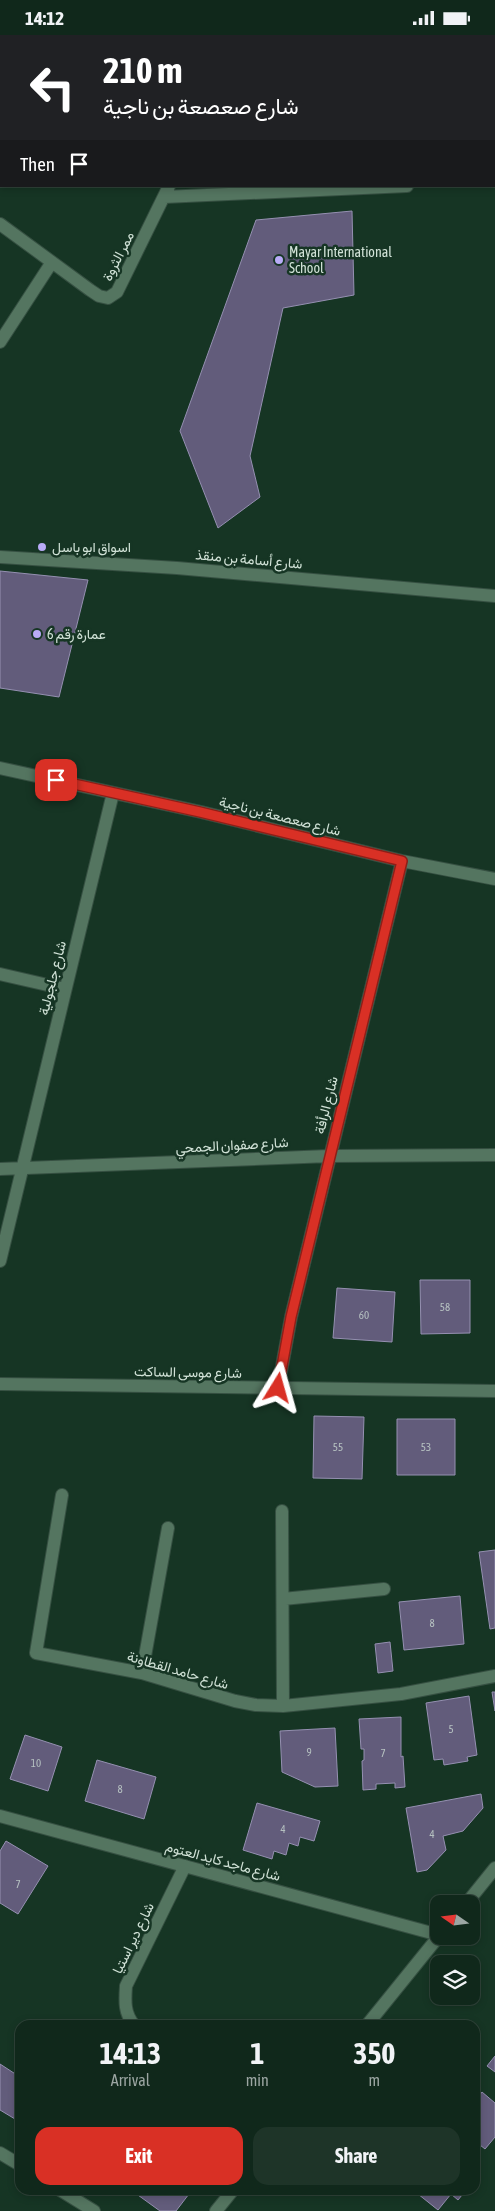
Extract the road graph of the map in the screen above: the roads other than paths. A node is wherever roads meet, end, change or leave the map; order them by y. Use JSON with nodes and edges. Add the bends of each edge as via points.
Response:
{"nodes":[{"id":1,"x":367,"y":187,"type":"edge"},
{"id":2,"x":167,"y":192,"type":"edge"},
{"id":3,"x":0,"y":224,"type":"edge"},
{"id":4,"x":52,"y":262,"type":"junction"},
{"id":5,"x":0,"y":342,"type":"edge"},
{"id":6,"x":0,"y":557,"type":"edge"},
{"id":7,"x":495,"y":596,"type":"edge"},
{"id":8,"x":0,"y":768,"type":"edge"},
{"id":9,"x":113,"y":793,"type":"junction"},
{"id":10,"x":402,"y":861,"type":"junction"},
{"id":11,"x":495,"y":879,"type":"edge"},
{"id":12,"x":0,"y":974,"type":"edge"},
{"id":13,"x":65,"y":989,"type":"junction"},
{"id":14,"x":495,"y":1155,"type":"edge"},
{"id":15,"x":329,"y":1156,"type":"junction"},
{"id":16,"x":0,"y":1169,"type":"edge"},
{"id":17,"x":20,"y":1170,"type":"junction"},
{"id":18,"x":0,"y":1261,"type":"edge"},
{"id":19,"x":0,"y":1384,"type":"edge"},
{"id":20,"x":278,"y":1388,"type":"junction"},
{"id":21,"x":495,"y":1391,"type":"edge"},
{"id":22,"x":62,"y":1495,"type":"dead end"},
{"id":23,"x":282,"y":1511,"type":"dead end"},
{"id":24,"x":168,"y":1528,"type":"dead end"},
{"id":25,"x":384,"y":1589,"type":"dead end"},
{"id":26,"x":283,"y":1599,"type":"junction"},
{"id":27,"x":142,"y":1673,"type":"junction"},
{"id":28,"x":495,"y":1676,"type":"edge"},
{"id":29,"x":282,"y":1706,"type":"junction"},
{"id":30,"x":0,"y":1816,"type":"edge"},
{"id":31,"x":185,"y":1867,"type":"junction"},
{"id":32,"x":495,"y":1868,"type":"edge"},
{"id":33,"x":473,"y":1895,"type":"edge"},
{"id":34,"x":430,"y":1934,"type":"edge"},
{"id":35,"x":432,"y":1945,"type":"edge"},
{"id":36,"x":130,"y":2020,"type":"edge"},
{"id":37,"x":371,"y":2020,"type":"edge"},
{"id":38,"x":0,"y":2153,"type":"edge"},
{"id":39,"x":15,"y":2162,"type":"edge"},
{"id":40,"x":68,"y":2195,"type":"edge"},
{"id":41,"x":229,"y":2195,"type":"edge"},
{"id":42,"x":94,"y":2211,"type":"edge"},
{"id":43,"x":216,"y":2211,"type":"edge"}],
"edges":[{"from":1,"to":2,"type":"street"},
{"from":2,"to":4,"type":"street","name":"ممر الثروة","via":[[117,292],[108,298],[99,296]]},
{"from":3,"to":4,"type":"street","name":"ممر الثروة"},
{"from":4,"to":5,"type":"street"},
{"from":6,"to":7,"type":"street","name":"شارع أسامة بن منقذ","via":[[177,568]]},
{"from":8,"to":9,"type":"street","name":"شارع صعصعة بن ناجية"},
{"from":9,"to":10,"type":"street","name":"شارع صعصعة بن ناجية"},
{"from":9,"to":13,"type":"street","name":"شارع جلجولية"},
{"from":10,"to":11,"type":"street","name":"شارع صعصعة بن ناجية"},
{"from":10,"to":15,"type":"street","name":"شارع الرأفة"},
{"from":12,"to":13,"type":"street"},
{"from":13,"to":17,"type":"street","name":"شارع جلجولية"},
{"from":14,"to":15,"type":"street","name":"شارع صفوان الجمحي"},
{"from":15,"to":17,"type":"street","name":"شارع صفوان الجمحي"},
{"from":15,"to":20,"type":"street","name":"شارع الرأفة","via":[[291,1317]]},
{"from":16,"to":17,"type":"street","name":"شارع صفوان الجمحي"},
{"from":17,"to":18,"type":"street","name":"شارع جلجولية"},
{"from":19,"to":20,"type":"street","name":"شارع موسى الساكت"},
{"from":20,"to":21,"type":"street","name":"شارع موسى الساكت"},
{"from":22,"to":27,"type":"street","name":"شارع حامد القطاونة","via":[[36,1653]]},
{"from":23,"to":26,"type":"street"},
{"from":24,"to":27,"type":"street"},
{"from":25,"to":26,"type":"street"},
{"from":26,"to":29,"type":"street"},
{"from":27,"to":29,"type":"street","name":"شارع حامد القطاونة","via":[[235,1701]]},
{"from":28,"to":29,"type":"street","name":"شارع حامد القطاونة","via":[[400,1694]]},
{"from":30,"to":31,"type":"street","name":"شارع ماجد كايد العتوم"},
{"from":31,"to":34,"type":"street","name":"شارع ماجد كايد العتوم"},
{"from":31,"to":36,"type":"street","name":"شارع دير استيا","via":[[126,1986],[125,2002]]},
{"from":32,"to":33,"type":"street"},
{"from":35,"to":37,"type":"street"},
{"from":38,"to":39,"type":"street"},
{"from":40,"to":42,"type":"street"},
{"from":41,"to":43,"type":"street"}]}
